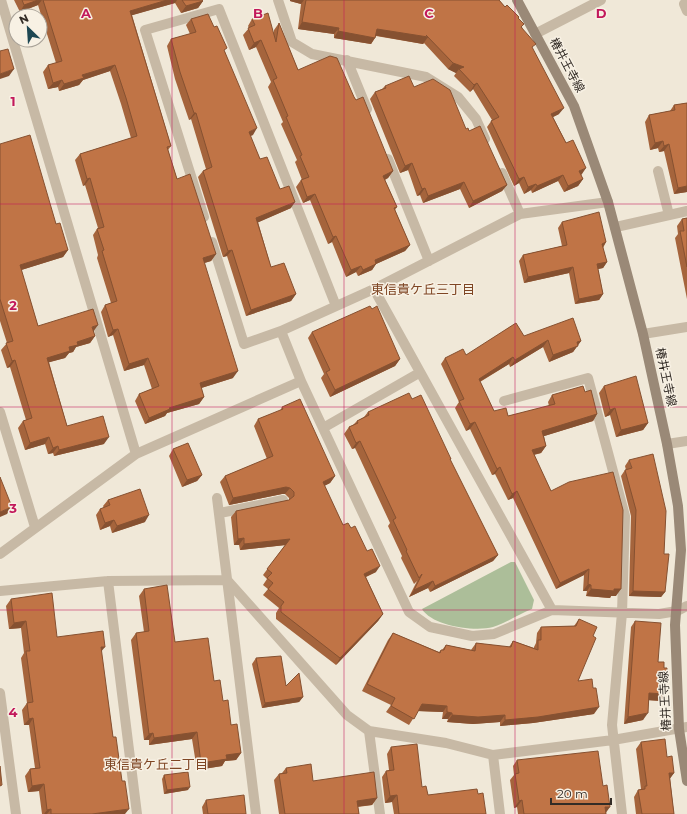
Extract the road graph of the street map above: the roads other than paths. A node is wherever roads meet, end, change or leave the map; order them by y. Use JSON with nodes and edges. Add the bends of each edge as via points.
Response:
{"nodes":[{"id":1,"x":1,"y":0,"type":"edge"},
{"id":2,"x":278,"y":0,"type":"edge"},
{"id":3,"x":517,"y":0,"type":"edge"},
{"id":4,"x":600,"y":0,"type":"edge"},
{"id":5,"x":687,"y":3,"type":"edge"},
{"id":6,"x":687,"y":11,"type":"edge"},
{"id":7,"x":535,"y":34,"type":"junction"},
{"id":8,"x":348,"y":60,"type":"junction"},
{"id":9,"x":371,"y":118,"type":"edge"},
{"id":10,"x":382,"y":146,"type":"edge"},
{"id":11,"x":490,"y":148,"type":"edge"},
{"id":12,"x":497,"y":162,"type":"edge"},
{"id":13,"x":658,"y":171,"type":"dead end"},
{"id":14,"x":608,"y":202,"type":"junction"},
{"id":15,"x":687,"y":211,"type":"edge"},
{"id":16,"x":520,"y":214,"type":"junction"},
{"id":17,"x":669,"y":215,"type":"junction"},
{"id":18,"x":616,"y":228,"type":"junction"},
{"id":19,"x":429,"y":261,"type":"junction"},
{"id":20,"x":374,"y":289,"type":"junction"},
{"id":21,"x":336,"y":306,"type":"junction"},
{"id":22,"x":687,"y":327,"type":"edge"},
{"id":23,"x":281,"y":331,"type":"junction"},
{"id":24,"x":643,"y":334,"type":"junction"},
{"id":25,"x":418,"y":373,"type":"junction"},
{"id":26,"x":301,"y":381,"type":"junction"},
{"id":27,"x":504,"y":401,"type":"dead end"},
{"id":28,"x":0,"y":412,"type":"edge"},
{"id":29,"x":323,"y":428,"type":"junction"},
{"id":30,"x":687,"y":441,"type":"edge"},
{"id":31,"x":667,"y":444,"type":"junction"},
{"id":32,"x":136,"y":454,"type":"junction"},
{"id":33,"x":217,"y":498,"type":"dead end"},
{"id":34,"x":283,"y":500,"type":"edge"},
{"id":35,"x":220,"y":513,"type":"junction"},
{"id":36,"x":35,"y":527,"type":"junction"},
{"id":37,"x":1,"y":552,"type":"edge"},
{"id":38,"x":227,"y":580,"type":"junction"},
{"id":39,"x":108,"y":581,"type":"junction"},
{"id":40,"x":0,"y":591,"type":"edge"},
{"id":41,"x":687,"y":606,"type":"edge"},
{"id":42,"x":552,"y":610,"type":"junction"},
{"id":43,"x":677,"y":611,"type":"junction"},
{"id":44,"x":622,"y":613,"type":"junction"},
{"id":45,"x":0,"y":693,"type":"edge"},
{"id":46,"x":683,"y":728,"type":"edge"},
{"id":47,"x":369,"y":731,"type":"junction"},
{"id":48,"x":2,"y":733,"type":"edge"},
{"id":49,"x":613,"y":740,"type":"junction"},
{"id":50,"x":493,"y":755,"type":"junction"},
{"id":51,"x":687,"y":781,"type":"edge"},
{"id":52,"x":16,"y":814,"type":"edge"},
{"id":53,"x":137,"y":814,"type":"edge"},
{"id":54,"x":256,"y":814,"type":"edge"},
{"id":55,"x":380,"y":814,"type":"edge"},
{"id":56,"x":500,"y":814,"type":"edge"},
{"id":57,"x":622,"y":814,"type":"edge"}],
"edges":[{"from":1,"to":32,"type":"street"},
{"from":2,"to":8,"type":"street","via":[[292,42],[312,54]]},
{"from":3,"to":7,"type":"main road","name":"椿井王寺線"},
{"from":4,"to":7,"type":"street"},
{"from":5,"to":6,"type":"street","via":[[684,4]]},
{"from":7,"to":14,"type":"main road","name":"椿井王寺線","via":[[574,106]]},
{"from":8,"to":9,"type":"street"},
{"from":8,"to":11,"type":"street","via":[[426,77],[458,97],[476,119]]},
{"from":10,"to":19,"type":"street"},
{"from":12,"to":16,"type":"street"},
{"from":13,"to":17,"type":"street"},
{"from":14,"to":16,"type":"street"},
{"from":14,"to":18,"type":"main road","name":"椿井王寺線"},
{"from":15,"to":17,"type":"street"},
{"from":16,"to":19,"type":"street"},
{"from":17,"to":18,"type":"street"},
{"from":18,"to":24,"type":"main road","name":"椿井王寺線"},
{"from":19,"to":20,"type":"street"},
{"from":20,"to":21,"type":"street"},
{"from":20,"to":25,"type":"street"},
{"from":21,"to":23,"type":"street"},
{"from":21,"to":23,"type":"street","via":[[219,9],[146,30],[244,344]]},
{"from":22,"to":24,"type":"street"},
{"from":23,"to":26,"type":"street"},
{"from":24,"to":31,"type":"main road","name":"椿井王寺線"},
{"from":25,"to":29,"type":"street"},
{"from":25,"to":42,"type":"street"},
{"from":26,"to":29,"type":"street"},
{"from":26,"to":32,"type":"street"},
{"from":27,"to":44,"type":"street","via":[[588,378],[625,516]]},
{"from":28,"to":36,"type":"street"},
{"from":29,"to":42,"type":"street","via":[[409,612],[430,627],[472,636],[494,634]]},
{"from":30,"to":31,"type":"street"},
{"from":31,"to":43,"type":"main road","name":"椿井王寺線","via":[[678,506],[681,550]]},
{"from":32,"to":36,"type":"street"},
{"from":33,"to":35,"type":"street"},
{"from":34,"to":35,"type":"street"},
{"from":35,"to":38,"type":"street"},
{"from":36,"to":37,"type":"street"},
{"from":38,"to":39,"type":"street"},
{"from":38,"to":47,"type":"street","via":[[347,715]]},
{"from":38,"to":54,"type":"street"},
{"from":39,"to":40,"type":"street"},
{"from":39,"to":53,"type":"street"},
{"from":41,"to":43,"type":"street"},
{"from":42,"to":44,"type":"street"},
{"from":43,"to":44,"type":"street","via":[[659,614]]},
{"from":43,"to":46,"type":"main road","name":"椿井王寺線","via":[[675,625]]},
{"from":44,"to":49,"type":"street","via":[[612,725]]},
{"from":45,"to":48,"type":"street"},
{"from":46,"to":49,"type":"street"},
{"from":46,"to":51,"type":"main road","name":"椿井王寺線"},
{"from":47,"to":50,"type":"street","via":[[446,743]]},
{"from":47,"to":55,"type":"street"},
{"from":48,"to":52,"type":"street"},
{"from":49,"to":50,"type":"street"},
{"from":49,"to":57,"type":"street"},
{"from":50,"to":56,"type":"street"}]}
